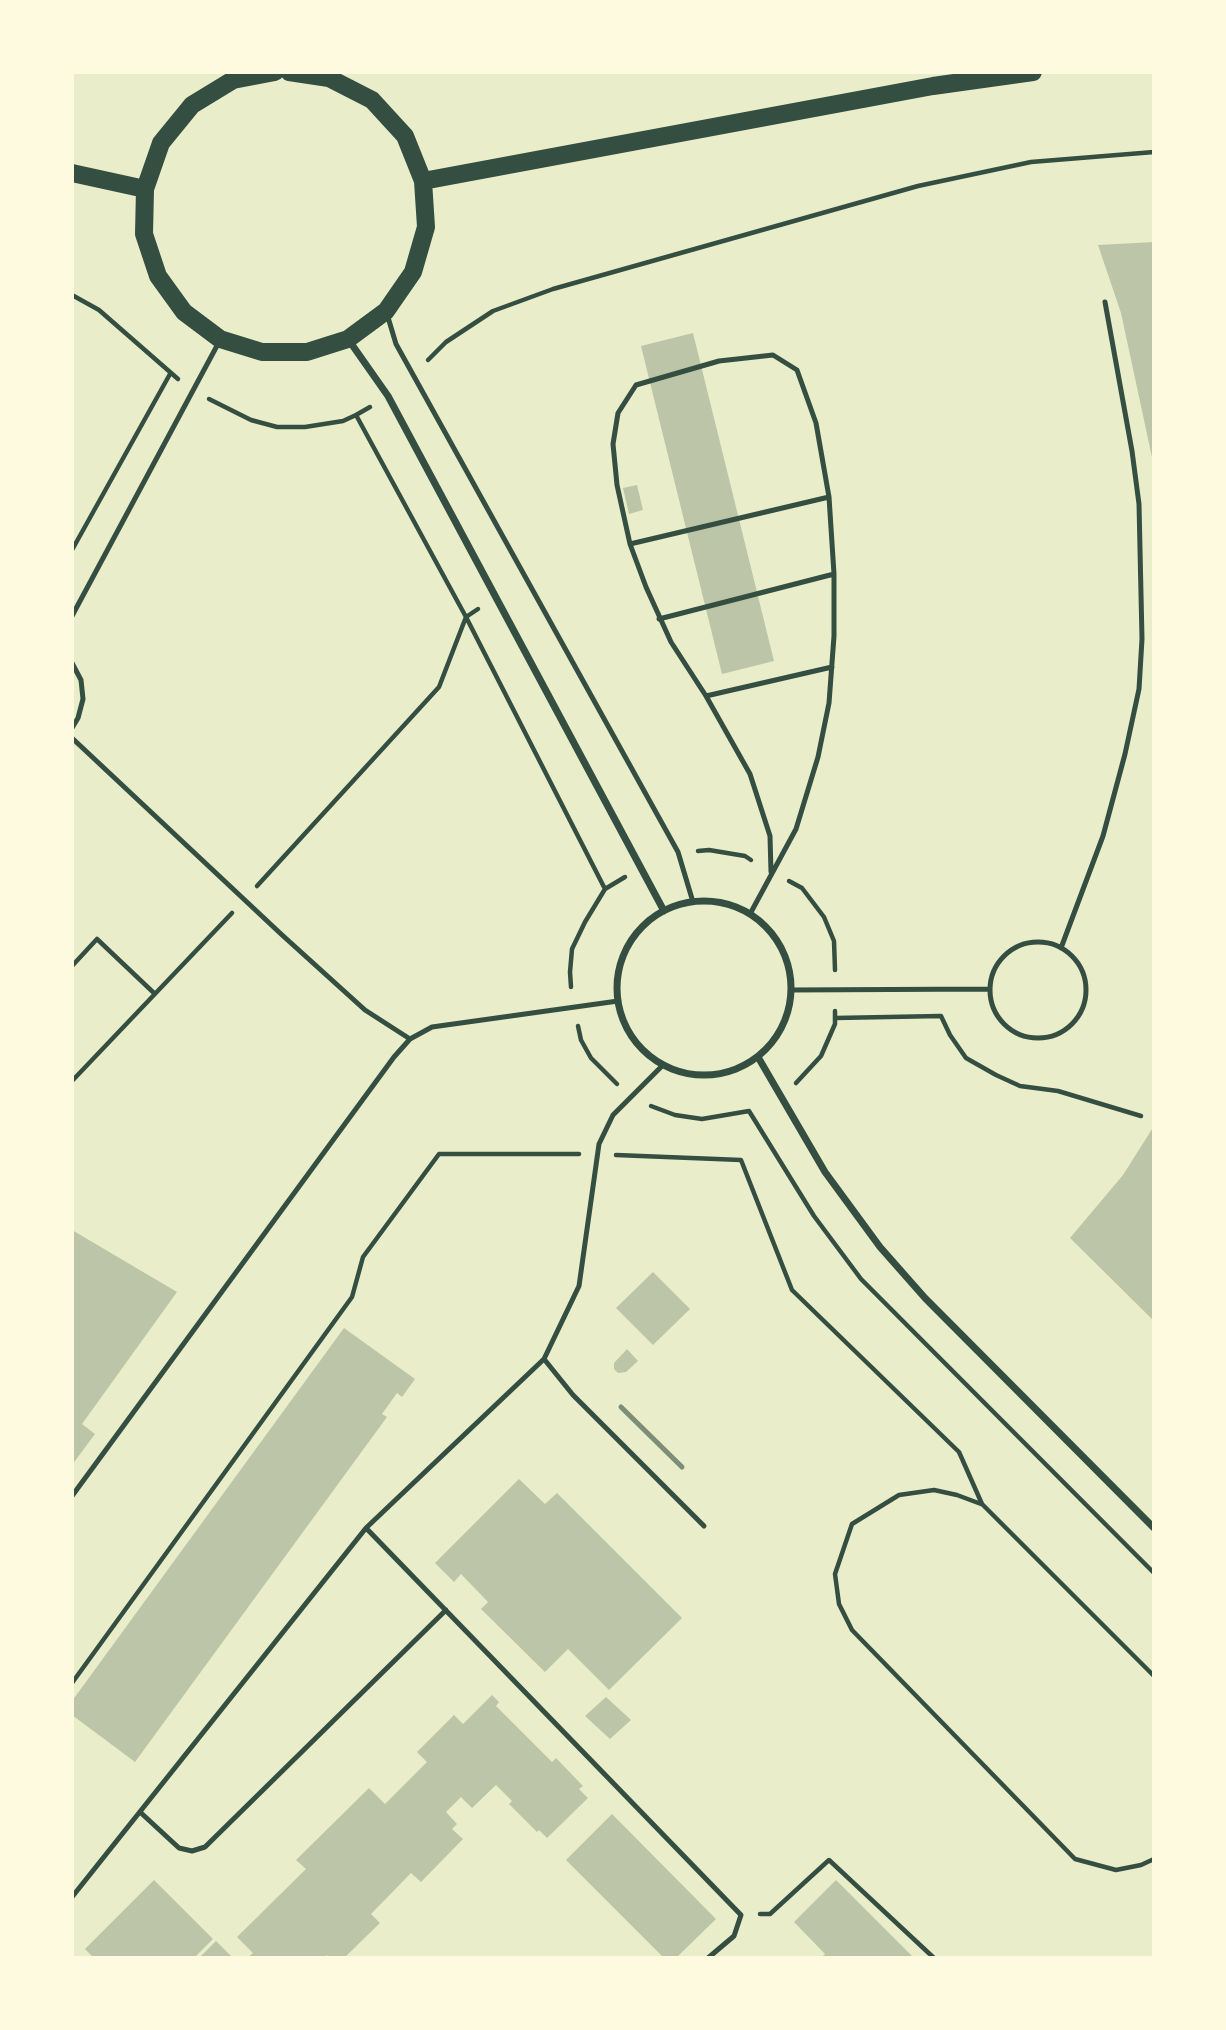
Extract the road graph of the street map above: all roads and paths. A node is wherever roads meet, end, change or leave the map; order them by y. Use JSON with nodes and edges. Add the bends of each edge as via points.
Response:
{"nodes":[{"id":1,"x":275,"y":72,"type":"edge"},
{"id":2,"x":289,"y":72,"type":"edge"},
{"id":3,"x":1033,"y":72,"type":"edge"},
{"id":4,"x":330,"y":75,"type":"edge"},
{"id":5,"x":1154,"y":152,"type":"edge"},
{"id":6,"x":72,"y":173,"type":"edge"},
{"id":7,"x":423,"y":181,"type":"junction"},
{"id":8,"x":145,"y":189,"type":"junction"},
{"id":9,"x":72,"y":295,"type":"edge"},
{"id":10,"x":1105,"y":302,"type":"dead end"},
{"id":11,"x":386,"y":311,"type":"junction"},
{"id":12,"x":220,"y":339,"type":"junction"},
{"id":13,"x":348,"y":339,"type":"junction"},
{"id":14,"x":170,"y":374,"type":"junction"},
{"id":15,"x":413,"y":376,"type":"junction"},
{"id":16,"x":195,"y":390,"type":"junction"},
{"id":17,"x":388,"y":396,"type":"junction"},
{"id":18,"x":356,"y":415,"type":"junction"},
{"id":19,"x":829,"y":498,"type":"junction"},
{"id":20,"x":630,"y":544,"type":"junction"},
{"id":21,"x":72,"y":550,"type":"edge"},
{"id":22,"x":834,"y":573,"type":"junction"},
{"id":23,"x":495,"y":597,"type":"junction"},
{"id":24,"x":72,"y":616,"type":"edge"},
{"id":25,"x":466,"y":617,"type":"junction"},
{"id":26,"x":659,"y":619,"type":"junction"},
{"id":27,"x":72,"y":663,"type":"edge"},
{"id":28,"x":832,"y":667,"type":"junction"},
{"id":29,"x":706,"y":696,"type":"junction"},
{"id":30,"x":72,"y":728,"type":"edge"},
{"id":31,"x":72,"y":738,"type":"edge"},
{"id":32,"x":678,"y":852,"type":"junction"},
{"id":33,"x":640,"y":869,"type":"junction"},
{"id":34,"x":771,"y":872,"type":"junction"},
{"id":35,"x":605,"y":889,"type":"junction"},
{"id":36,"x":244,"y":900,"type":"junction"},
{"id":37,"x":693,"y":902,"type":"junction"},
{"id":38,"x":664,"y":911,"type":"junction"},
{"id":39,"x":750,"y":914,"type":"junction"},
{"id":40,"x":1061,"y":948,"type":"junction"},
{"id":41,"x":72,"y":965,"type":"edge"},
{"id":42,"x":836,"y":988,"type":"junction"},
{"id":43,"x":989,"y":989,"type":"junction"},
{"id":44,"x":791,"y":990,"type":"junction"},
{"id":45,"x":155,"y":994,"type":"junction"},
{"id":46,"x":618,"y":1001,"type":"junction"},
{"id":47,"x":574,"y":1007,"type":"junction"},
{"id":48,"x":835,"y":1018,"type":"junction"},
{"id":49,"x":410,"y":1039,"type":"junction"},
{"id":50,"x":758,"y":1057,"type":"junction"},
{"id":51,"x":663,"y":1065,"type":"junction"},
{"id":52,"x":72,"y":1081,"type":"edge"},
{"id":53,"x":782,"y":1095,"type":"junction"},
{"id":54,"x":632,"y":1096,"type":"junction"},
{"id":55,"x":749,"y":1111,"type":"junction"},
{"id":56,"x":1141,"y":1116,"type":"dead end"},
{"id":57,"x":598,"y":1154,"type":"junction"},
{"id":58,"x":544,"y":1359,"type":"junction"},
{"id":59,"x":72,"y":1496,"type":"edge"},
{"id":60,"x":982,"y":1504,"type":"junction"},
{"id":61,"x":704,"y":1526,"type":"dead end"},
{"id":62,"x":366,"y":1528,"type":"junction"},
{"id":63,"x":1154,"y":1528,"type":"edge"},
{"id":64,"x":1154,"y":1573,"type":"edge"},
{"id":65,"x":446,"y":1610,"type":"junction"},
{"id":66,"x":1154,"y":1676,"type":"edge"},
{"id":67,"x":72,"y":1683,"type":"edge"},
{"id":68,"x":140,"y":1812,"type":"junction"},
{"id":69,"x":1154,"y":1859,"type":"edge"},
{"id":70,"x":72,"y":1897,"type":"edge"},
{"id":71,"x":741,"y":1915,"type":"junction"},
{"id":72,"x":708,"y":1958,"type":"edge"},
{"id":73,"x":934,"y":1958,"type":"edge"}],
"edges":[{"from":1,"to":8,"type":"main road","via":[[233,80],[191,106],[161,143]]},
{"from":2,"to":4,"type":"main road"},
{"from":3,"to":7,"type":"main road","via":[[933,86]]},
{"from":4,"to":7,"type":"main road","via":[[372,100],[405,136]]},
{"from":5,"to":15,"type":"path","via":[[1031,162],[918,186],[553,289],[493,311],[446,342]]},
{"from":6,"to":8,"type":"main road"},
{"from":7,"to":11,"type":"main road","via":[[426,227],[413,272]]},
{"from":8,"to":12,"type":"main road","via":[[144,234],[158,276],[184,312]]},
{"from":9,"to":14,"type":"path","via":[[99,310]]},
{"from":10,"to":40,"type":"lane","via":[[1139,504],[1139,689],[1103,836]]},
{"from":11,"to":13,"type":"main road"},
{"from":11,"to":15,"type":"lane"},
{"from":12,"to":13,"type":"main road","via":[[262,352],[307,352]]},
{"from":12,"to":16,"type":"lane"},
{"from":13,"to":17,"type":"street"},
{"from":14,"to":16,"type":"path"},
{"from":14,"to":21,"type":"path"},
{"from":15,"to":32,"type":"lane"},
{"from":16,"to":18,"type":"path","via":[[251,420],[277,427],[305,427]]},
{"from":16,"to":24,"type":"lane"},
{"from":17,"to":18,"type":"path"},
{"from":17,"to":23,"type":"street"},
{"from":18,"to":25,"type":"path"},
{"from":19,"to":20,"type":"lane"},
{"from":19,"to":20,"type":"lane","via":[[816,423],[797,370],[773,355],[719,361],[636,385],[618,413],[613,444]]},
{"from":19,"to":22,"type":"lane"},
{"from":20,"to":26,"type":"lane"},
{"from":22,"to":26,"type":"lane"},
{"from":22,"to":28,"type":"lane"},
{"from":23,"to":25,"type":"path"},
{"from":23,"to":33,"type":"street"},
{"from":25,"to":35,"type":"path"},
{"from":25,"to":36,"type":"path","via":[[439,687]]},
{"from":26,"to":29,"type":"lane"},
{"from":27,"to":30,"type":"lane","via":[[81,680],[83,699]]},
{"from":28,"to":29,"type":"lane"},
{"from":28,"to":34,"type":"lane","via":[[814,769],[796,829]]},
{"from":29,"to":34,"type":"lane","via":[[759,796],[770,836]]},
{"from":31,"to":36,"type":"lane"},
{"from":32,"to":34,"type":"path","via":[[709,850],[745,856]]},
{"from":32,"to":37,"type":"lane"},
{"from":33,"to":35,"type":"path"},
{"from":33,"to":38,"type":"street"},
{"from":34,"to":39,"type":"lane"},
{"from":34,"to":42,"type":"path","via":[[802,888],[824,917],[834,941]]},
{"from":35,"to":47,"type":"path","via":[[572,949]]},
{"from":36,"to":45,"type":"path"},
{"from":36,"to":49,"type":"lane","via":[[365,1010]]},
{"from":37,"to":38,"type":"street"},
{"from":37,"to":39,"type":"street","via":[[722,903]]},
{"from":38,"to":46,"type":"street","via":[[642,927],[626,948],[618,974]]},
{"from":39,"to":44,"type":"street","via":[[778,942],[787,960]]},
{"from":40,"to":43,"type":"lane","via":[[1036,942],[1020,945],[1005,954],[994,969]]},
{"from":40,"to":43,"type":"lane","via":[[1079,965],[1085,981],[1085,1002],[1066,1029],[1041,1038],[1009,1029],[998,1017]]},
{"from":41,"to":45,"type":"path","via":[[97,939]]},
{"from":42,"to":43,"type":"lane"},
{"from":42,"to":44,"type":"lane"},
{"from":42,"to":48,"type":"path"},
{"from":44,"to":50,"type":"street","via":[[787,1015]]},
{"from":45,"to":52,"type":"path"},
{"from":46,"to":47,"type":"lane"},
{"from":46,"to":51,"type":"street","via":[[626,1027],[641,1048]]},
{"from":47,"to":49,"type":"lane","via":[[432,1027]]},
{"from":47,"to":54,"type":"path","via":[[581,1040],[591,1058]]},
{"from":48,"to":53,"type":"path","via":[[821,1056]]},
{"from":48,"to":56,"type":"path","via":[[941,1016],[966,1058],[996,1075],[1020,1086],[1058,1091]]},
{"from":49,"to":59,"type":"lane"},
{"from":50,"to":51,"type":"street","via":[[736,1069],[711,1074]]},
{"from":50,"to":53,"type":"street"},
{"from":51,"to":54,"type":"lane"},
{"from":53,"to":55,"type":"path"},
{"from":53,"to":63,"type":"street","via":[[825,1172],[880,1247]]},
{"from":54,"to":55,"type":"path","via":[[675,1115],[702,1119]]},
{"from":54,"to":57,"type":"lane","via":[[613,1115]]},
{"from":55,"to":64,"type":"path","via":[[814,1216],[861,1279]]},
{"from":57,"to":58,"type":"lane","via":[[579,1286]]},
{"from":57,"to":60,"type":"path","via":[[741,1160],[792,1290],[959,1452]]},
{"from":57,"to":67,"type":"path","via":[[439,1154],[363,1256],[352,1297]]},
{"from":58,"to":61,"type":"lane","via":[[573,1395]]},
{"from":58,"to":62,"type":"lane"},
{"from":60,"to":66,"type":"path"},
{"from":60,"to":69,"type":"path","via":[[934,1490],[899,1495],[852,1524],[835,1574],[843,1613],[852,1630],[1075,1859],[1116,1870]]},
{"from":62,"to":65,"type":"lane"},
{"from":62,"to":68,"type":"lane"},
{"from":65,"to":68,"type":"lane","via":[[205,1847],[192,1852],[179,1849]]},
{"from":65,"to":71,"type":"lane"},
{"from":68,"to":70,"type":"lane"},
{"from":71,"to":72,"type":"lane","via":[[734,1936]]},
{"from":71,"to":73,"type":"path","via":[[771,1913],[829,1860]]}]}
